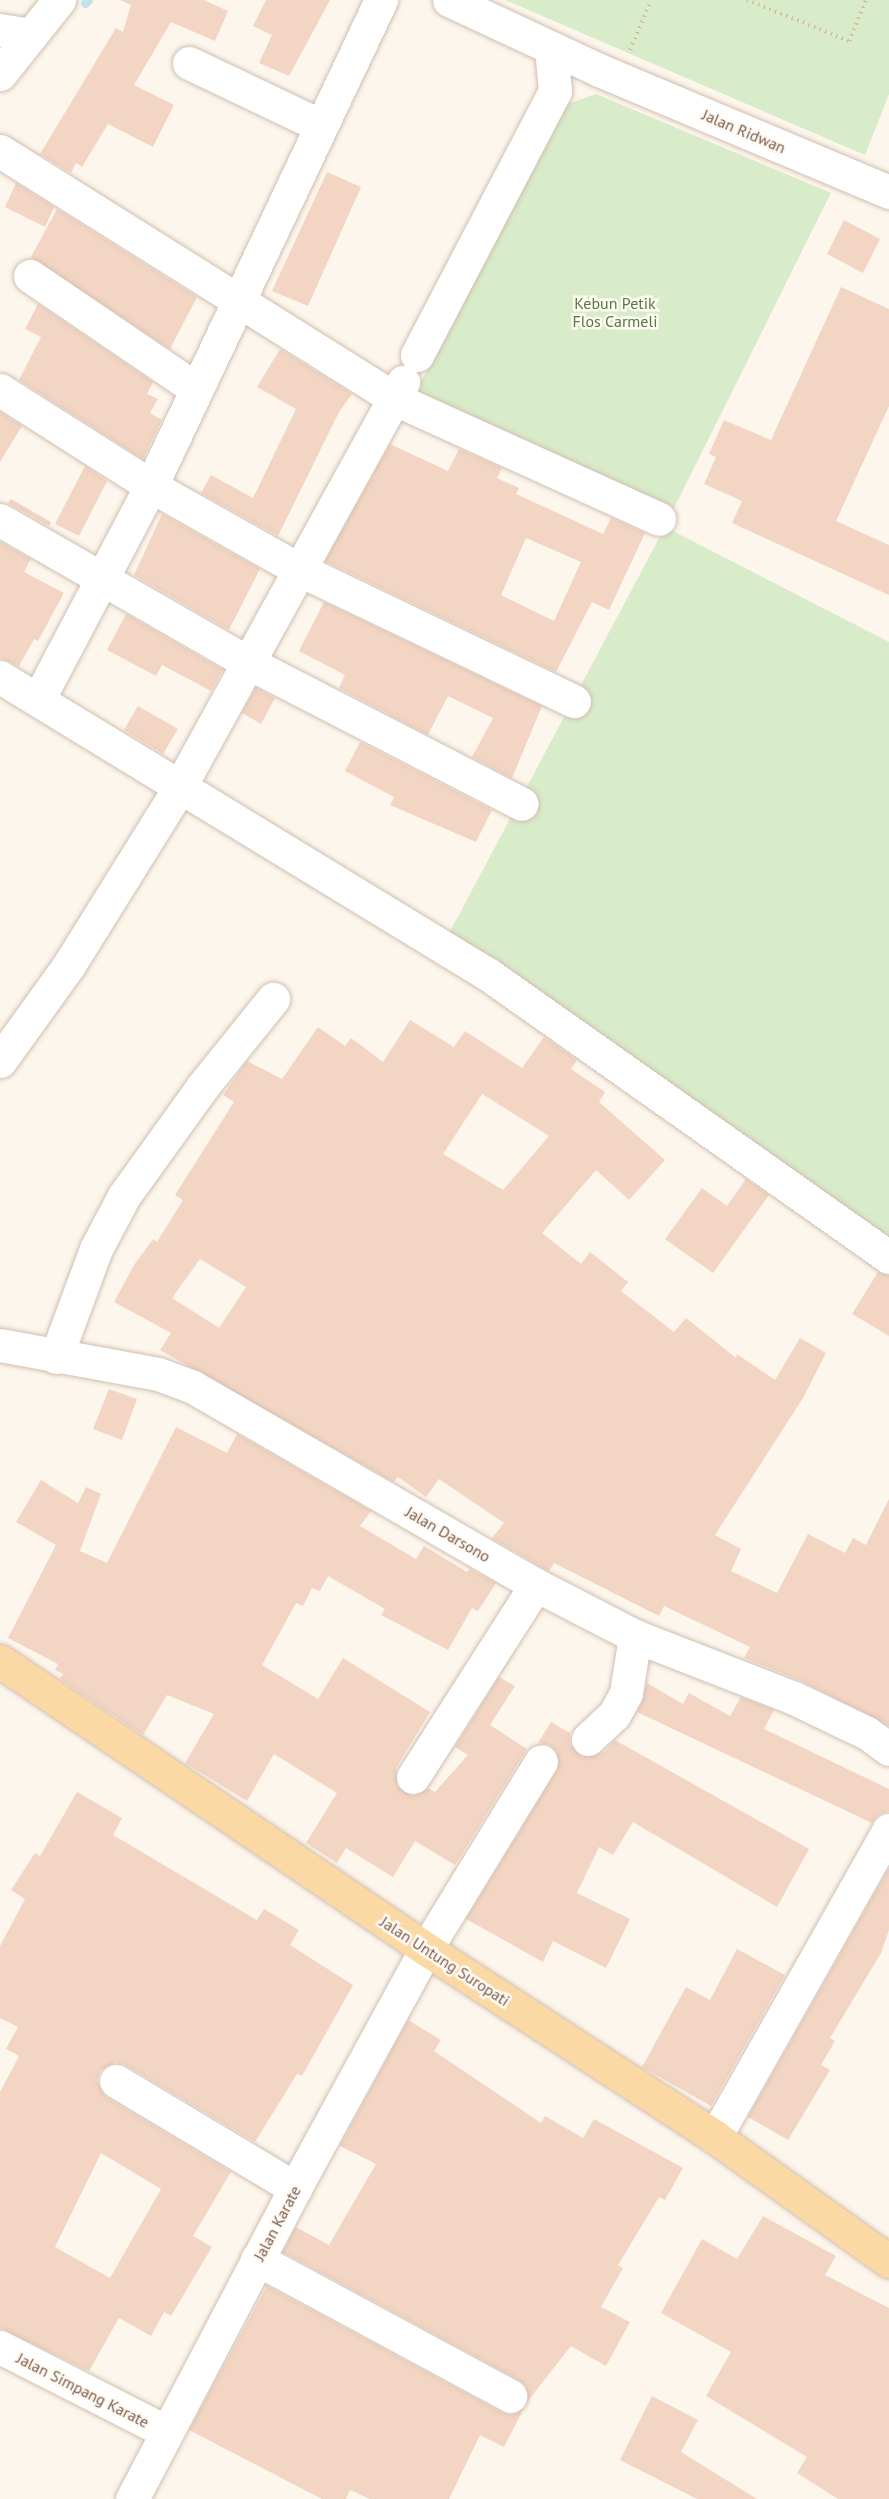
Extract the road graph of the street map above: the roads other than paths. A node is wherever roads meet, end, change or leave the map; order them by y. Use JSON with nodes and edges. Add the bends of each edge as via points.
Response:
{"nodes":[{"id":1,"x":59,"y":0,"type":"edge"},
{"id":2,"x":381,"y":0,"type":"edge"},
{"id":3,"x":449,"y":0,"type":"edge"},
{"id":4,"x":15,"y":33,"type":"edge"},
{"id":5,"x":550,"y":48,"type":"junction"},
{"id":6,"x":189,"y":63,"type":"dead end"},
{"id":7,"x":0,"y":74,"type":"edge"},
{"id":8,"x":609,"y":74,"type":"junction"},
{"id":9,"x":555,"y":91,"type":"junction"},
{"id":10,"x":321,"y":126,"type":"junction"},
{"id":11,"x":0,"y":152,"type":"edge"},
{"id":12,"x":889,"y":192,"type":"edge"},
{"id":13,"x":30,"y":276,"type":"dead end"},
{"id":14,"x":238,"y":301,"type":"junction"},
{"id":15,"x":405,"y":379,"type":"junction"},
{"id":16,"x":196,"y":389,"type":"junction"},
{"id":17,"x":0,"y":390,"type":"edge"},
{"id":18,"x":151,"y":486,"type":"junction"},
{"id":19,"x":659,"y":519,"type":"dead end"},
{"id":20,"x":0,"y":520,"type":"edge"},
{"id":21,"x":298,"y":570,"type":"junction"},
{"id":22,"x":104,"y":580,"type":"junction"},
{"id":23,"x":248,"y":662,"type":"junction"},
{"id":24,"x":0,"y":677,"type":"edge"},
{"id":25,"x":39,"y":698,"type":"junction"},
{"id":26,"x":574,"y":701,"type":"dead end"},
{"id":27,"x":179,"y":788,"type":"junction"},
{"id":28,"x":522,"y":804,"type":"dead end"},
{"id":29,"x":273,"y":999,"type":"dead end"},
{"id":30,"x":0,"y":1061,"type":"edge"},
{"id":31,"x":889,"y":1257,"type":"edge"},
{"id":32,"x":0,"y":1345,"type":"edge"},
{"id":33,"x":56,"y":1357,"type":"junction"},
{"id":34,"x":536,"y":1585,"type":"junction"},
{"id":35,"x":635,"y":1636,"type":"junction"},
{"id":36,"x":0,"y":1661,"type":"edge"},
{"id":37,"x":588,"y":1739,"type":"dead end"},
{"id":38,"x":889,"y":1749,"type":"edge"},
{"id":39,"x":541,"y":1761,"type":"dead end"},
{"id":40,"x":413,"y":1777,"type":"dead end"},
{"id":41,"x":889,"y":1830,"type":"edge"},
{"id":42,"x":426,"y":1949,"type":"junction"},
{"id":43,"x":116,"y":2081,"type":"dead end"},
{"id":44,"x":715,"y":2137,"type":"junction"},
{"id":45,"x":295,"y":2188,"type":"junction"},
{"id":46,"x":257,"y":2259,"type":"junction"},
{"id":47,"x":889,"y":2261,"type":"edge"},
{"id":48,"x":0,"y":2347,"type":"edge"},
{"id":49,"x":510,"y":2396,"type":"dead end"},
{"id":50,"x":167,"y":2432,"type":"junction"},
{"id":51,"x":132,"y":2499,"type":"edge"}],
"edges":[{"from":1,"to":4,"type":"street"},
{"from":2,"to":10,"type":"street"},
{"from":3,"to":5,"type":"street","name":"Jalan Ridwan"},
{"from":4,"to":7,"type":"street"},
{"from":5,"to":8,"type":"street","name":"Jalan Ridwan"},
{"from":5,"to":9,"type":"street"},
{"from":6,"to":10,"type":"street"},
{"from":8,"to":9,"type":"street"},
{"from":8,"to":12,"type":"street","name":"Jalan Ridwan"},
{"from":9,"to":15,"type":"street"},
{"from":10,"to":14,"type":"street"},
{"from":11,"to":14,"type":"street"},
{"from":13,"to":16,"type":"street"},
{"from":14,"to":15,"type":"street"},
{"from":14,"to":16,"type":"street"},
{"from":15,"to":19,"type":"street"},
{"from":15,"to":21,"type":"street"},
{"from":16,"to":18,"type":"street"},
{"from":17,"to":18,"type":"street"},
{"from":18,"to":21,"type":"street"},
{"from":18,"to":22,"type":"street"},
{"from":20,"to":22,"type":"street"},
{"from":21,"to":23,"type":"street"},
{"from":21,"to":26,"type":"street"},
{"from":22,"to":23,"type":"street"},
{"from":22,"to":25,"type":"street"},
{"from":23,"to":27,"type":"street"},
{"from":23,"to":28,"type":"street"},
{"from":24,"to":25,"type":"street"},
{"from":25,"to":27,"type":"street"},
{"from":27,"to":30,"type":"street","via":[[69,965]]},
{"from":27,"to":31,"type":"street","via":[[489,975]]},
{"from":29,"to":33,"type":"street","via":[[203,1086],[124,1196],[96,1249]]},
{"from":32,"to":33,"type":"street","name":"Jalan Darsono"},
{"from":33,"to":34,"type":"street","name":"Jalan Darsono","via":[[158,1374],[192,1387]]},
{"from":34,"to":35,"type":"street","name":"Jalan Darsono"},
{"from":34,"to":40,"type":"street"},
{"from":35,"to":37,"type":"street","via":[[626,1693],[609,1720]]},
{"from":35,"to":38,"type":"street","name":"Jalan Darsono","via":[[794,1698],[867,1733]]},
{"from":36,"to":42,"type":"main road","name":"Jalan Untung Suropati"},
{"from":39,"to":42,"type":"street","name":"Jalan Karate"},
{"from":41,"to":44,"type":"street"},
{"from":42,"to":44,"type":"main road","name":"Jalan Untung Suropati"},
{"from":42,"to":45,"type":"street","name":"Jalan Karate"},
{"from":43,"to":45,"type":"street"},
{"from":44,"to":47,"type":"main road","name":"Jalan Untung Suropati"},
{"from":45,"to":46,"type":"street","name":"Jalan Karate"},
{"from":46,"to":49,"type":"street"},
{"from":46,"to":50,"type":"street","name":"Jalan Karate"},
{"from":48,"to":50,"type":"street","name":"Jalan Simpang Karate"},
{"from":50,"to":51,"type":"street","name":"Jalan Karate"}]}
